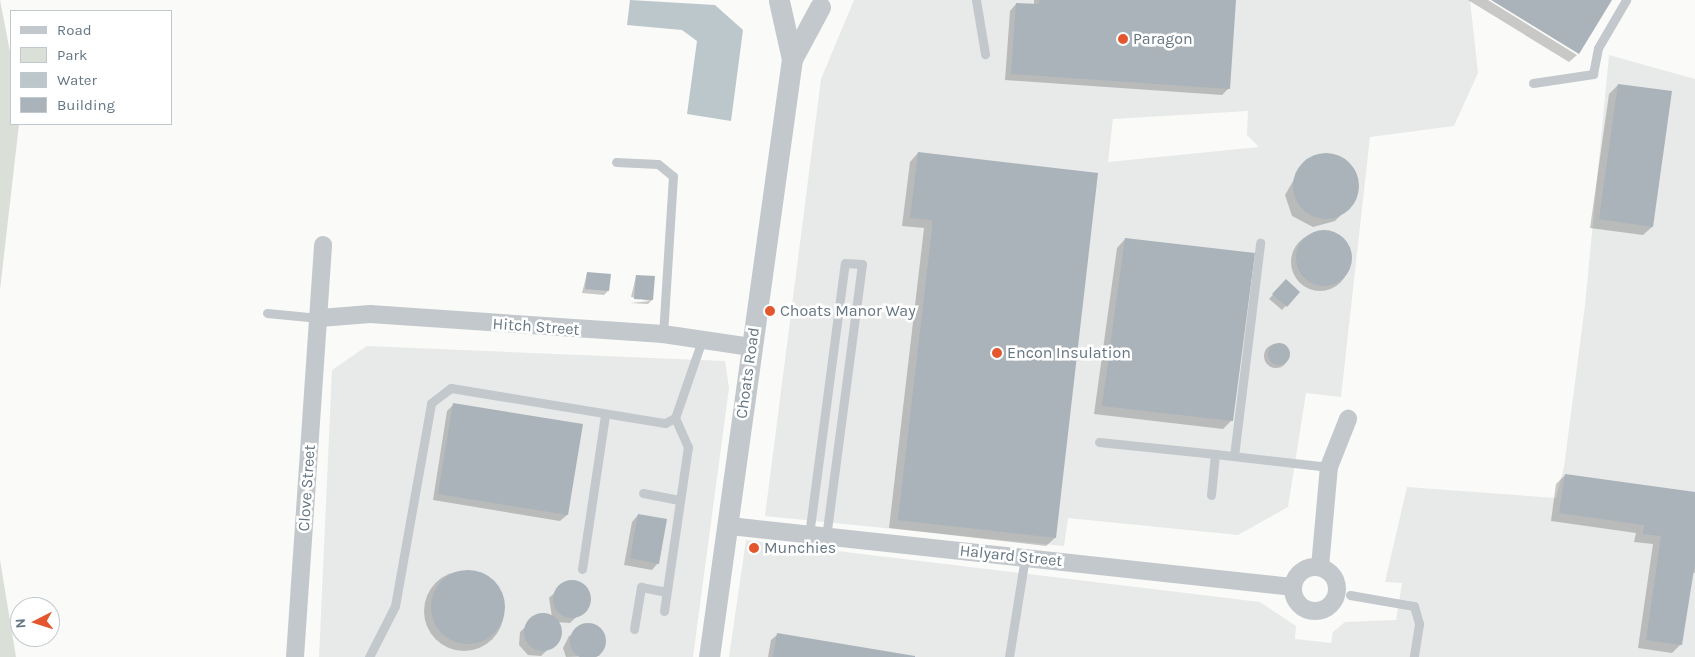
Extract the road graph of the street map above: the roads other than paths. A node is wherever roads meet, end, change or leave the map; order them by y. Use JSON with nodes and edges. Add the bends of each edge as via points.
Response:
{"nodes":[{"id":1,"x":778,"y":0,"type":"edge"},
{"id":2,"x":976,"y":0,"type":"edge"},
{"id":3,"x":1626,"y":0,"type":"edge"},
{"id":4,"x":823,"y":4,"type":"edge"},
{"id":5,"x":985,"y":54,"type":"dead end"},
{"id":6,"x":792,"y":59,"type":"junction"},
{"id":7,"x":1533,"y":83,"type":"dead end"},
{"id":8,"x":616,"y":162,"type":"dead end"},
{"id":9,"x":1260,"y":243,"type":"dead end"},
{"id":10,"x":323,"y":245,"type":"dead end"},
{"id":11,"x":267,"y":313,"type":"dead end"},
{"id":12,"x":320,"y":318,"type":"junction"},
{"id":13,"x":663,"y":334,"type":"junction"},
{"id":14,"x":701,"y":343,"type":"junction"},
{"id":15,"x":751,"y":347,"type":"junction"},
{"id":16,"x":605,"y":415,"type":"junction"},
{"id":17,"x":674,"y":418,"type":"junction"},
{"id":18,"x":1348,"y":419,"type":"dead end"},
{"id":19,"x":1099,"y":442,"type":"dead end"},
{"id":20,"x":1215,"y":454,"type":"junction"},
{"id":21,"x":1234,"y":456,"type":"junction"},
{"id":22,"x":1329,"y":467,"type":"junction"},
{"id":23,"x":643,"y":493,"type":"dead end"},
{"id":24,"x":1211,"y":495,"type":"dead end"},
{"id":25,"x":680,"y":500,"type":"junction"},
{"id":26,"x":730,"y":526,"type":"junction"},
{"id":27,"x":809,"y":535,"type":"junction"},
{"id":28,"x":826,"y":537,"type":"junction"},
{"id":29,"x":1024,"y":557,"type":"junction"},
{"id":30,"x":1320,"y":567,"type":"junction"},
{"id":31,"x":582,"y":569,"type":"dead end"},
{"id":32,"x":1292,"y":587,"type":"junction"},
{"id":33,"x":666,"y":592,"type":"junction"},
{"id":34,"x":1343,"y":595,"type":"junction"},
{"id":35,"x":664,"y":611,"type":"dead end"},
{"id":36,"x":634,"y":629,"type":"dead end"},
{"id":37,"x":295,"y":657,"type":"edge"},
{"id":38,"x":369,"y":657,"type":"edge"},
{"id":39,"x":709,"y":657,"type":"edge"},
{"id":40,"x":1008,"y":657,"type":"edge"},
{"id":41,"x":1414,"y":657,"type":"edge"}],
"edges":[{"from":1,"to":4,"type":"street","via":[[798,12]]},
{"from":1,"to":6,"type":"street","name":"Choats Road"},
{"from":2,"to":5,"type":"lane"},
{"from":3,"to":7,"type":"lane","via":[[1598,48],[1593,74]]},
{"from":4,"to":6,"type":"street","name":"Choats Road"},
{"from":6,"to":15,"type":"street","name":"Choats Road"},
{"from":8,"to":13,"type":"lane","via":[[658,164],[673,176]]},
{"from":9,"to":21,"type":"lane"},
{"from":10,"to":12,"type":"street","name":"Clove Street"},
{"from":11,"to":12,"type":"lane"},
{"from":12,"to":13,"type":"street","name":"Hitch Street","via":[[370,314]]},
{"from":12,"to":37,"type":"street","name":"Clove Street"},
{"from":13,"to":14,"type":"street","name":"Hitch Street"},
{"from":14,"to":15,"type":"street","name":"Hitch Street"},
{"from":14,"to":17,"type":"lane"},
{"from":15,"to":26,"type":"street","name":"Choats Road"},
{"from":16,"to":17,"type":"lane","via":[[649,424]]},
{"from":16,"to":31,"type":"lane"},
{"from":16,"to":38,"type":"lane","via":[[451,388],[431,403],[395,606]]},
{"from":17,"to":25,"type":"lane","via":[[688,447]]},
{"from":18,"to":22,"type":"street"},
{"from":19,"to":20,"type":"lane"},
{"from":20,"to":21,"type":"lane"},
{"from":20,"to":24,"type":"lane"},
{"from":21,"to":22,"type":"lane"},
{"from":22,"to":30,"type":"street"},
{"from":23,"to":25,"type":"lane"},
{"from":25,"to":33,"type":"lane"},
{"from":26,"to":27,"type":"street","name":"Halyard Street"},
{"from":26,"to":39,"type":"street","name":"Choats Road"},
{"from":27,"to":28,"type":"street","name":"Halyard Street"},
{"from":27,"to":28,"type":"lane","via":[[845,263],[862,264]]},
{"from":28,"to":29,"type":"street","name":"Halyard Street"},
{"from":29,"to":32,"type":"street","name":"Halyard Street"},
{"from":29,"to":40,"type":"lane"},
{"from":30,"to":32,"type":"street","via":[[1305,569]]},
{"from":30,"to":34,"type":"street","via":[[1332,574]]},
{"from":32,"to":34,"type":"street","via":[[1299,605],[1311,611],[1330,606]]},
{"from":33,"to":35,"type":"lane"},
{"from":33,"to":36,"type":"lane","via":[[641,588]]},
{"from":34,"to":41,"type":"lane","via":[[1414,606],[1419,624]]}]}
